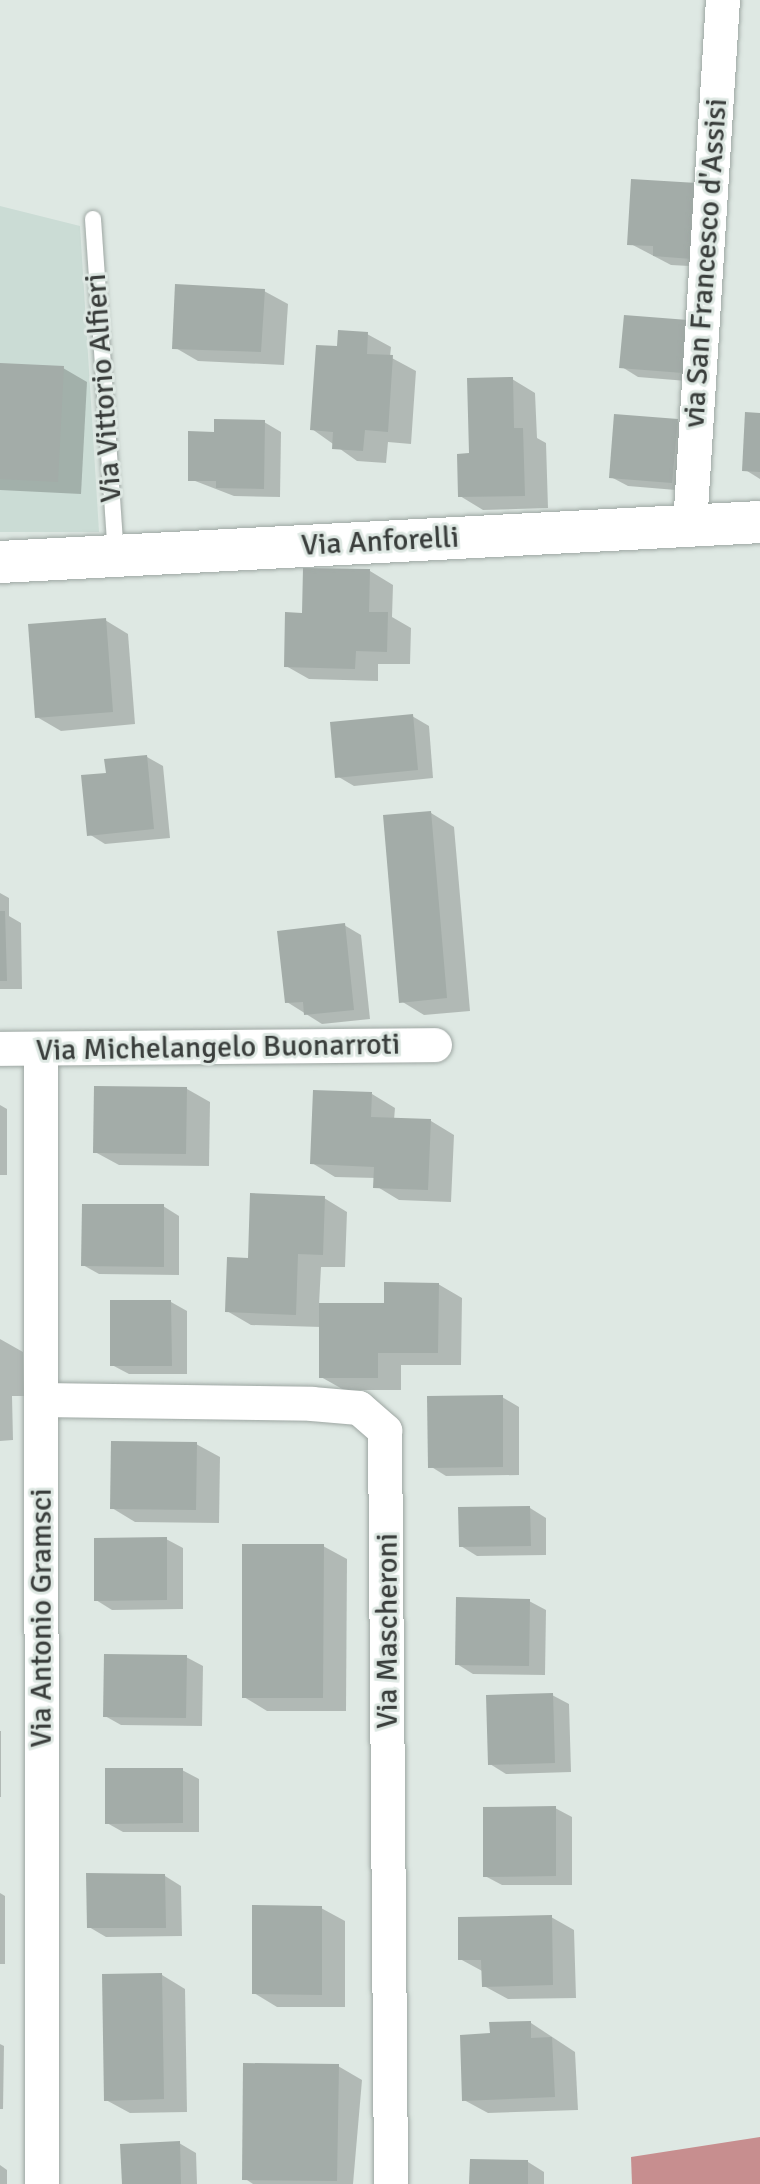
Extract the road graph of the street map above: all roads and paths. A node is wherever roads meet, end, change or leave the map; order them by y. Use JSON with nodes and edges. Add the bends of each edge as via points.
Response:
{"nodes":[{"id":1,"x":723,"y":0,"type":"edge"},
{"id":2,"x":93,"y":219,"type":"dead end"},
{"id":3,"x":760,"y":522,"type":"edge"},
{"id":4,"x":690,"y":526,"type":"junction"},
{"id":5,"x":116,"y":556,"type":"junction"},
{"id":6,"x":0,"y":562,"type":"edge"},
{"id":7,"x":435,"y":1045,"type":"dead end"},
{"id":8,"x":0,"y":1049,"type":"edge"},
{"id":9,"x":41,"y":1051,"type":"junction"},
{"id":10,"x":41,"y":1400,"type":"junction"},
{"id":11,"x":42,"y":2184,"type":"edge"},
{"id":12,"x":391,"y":2184,"type":"edge"}],
"edges":[{"from":1,"to":4,"type":"street","name":"via San Francesco d'Assisi"},
{"from":2,"to":5,"type":"lane","name":"Via Vittorio Alfieri"},
{"from":3,"to":4,"type":"street","name":"Via Anforelli"},
{"from":4,"to":5,"type":"street","name":"Via Anforelli"},
{"from":5,"to":6,"type":"street","name":"Via Anforelli"},
{"from":7,"to":9,"type":"street","name":"Via Michelangelo Buonarroti"},
{"from":8,"to":9,"type":"street","name":"Via Michelangelo Buonarroti"},
{"from":9,"to":10,"type":"street","name":"Via Antonio Gramsci"},
{"from":10,"to":11,"type":"street","name":"Via Antonio Gramsci"},
{"from":10,"to":12,"type":"street","name":"Via Mascheroni","via":[[359,1408],[385,1431]]}]}
